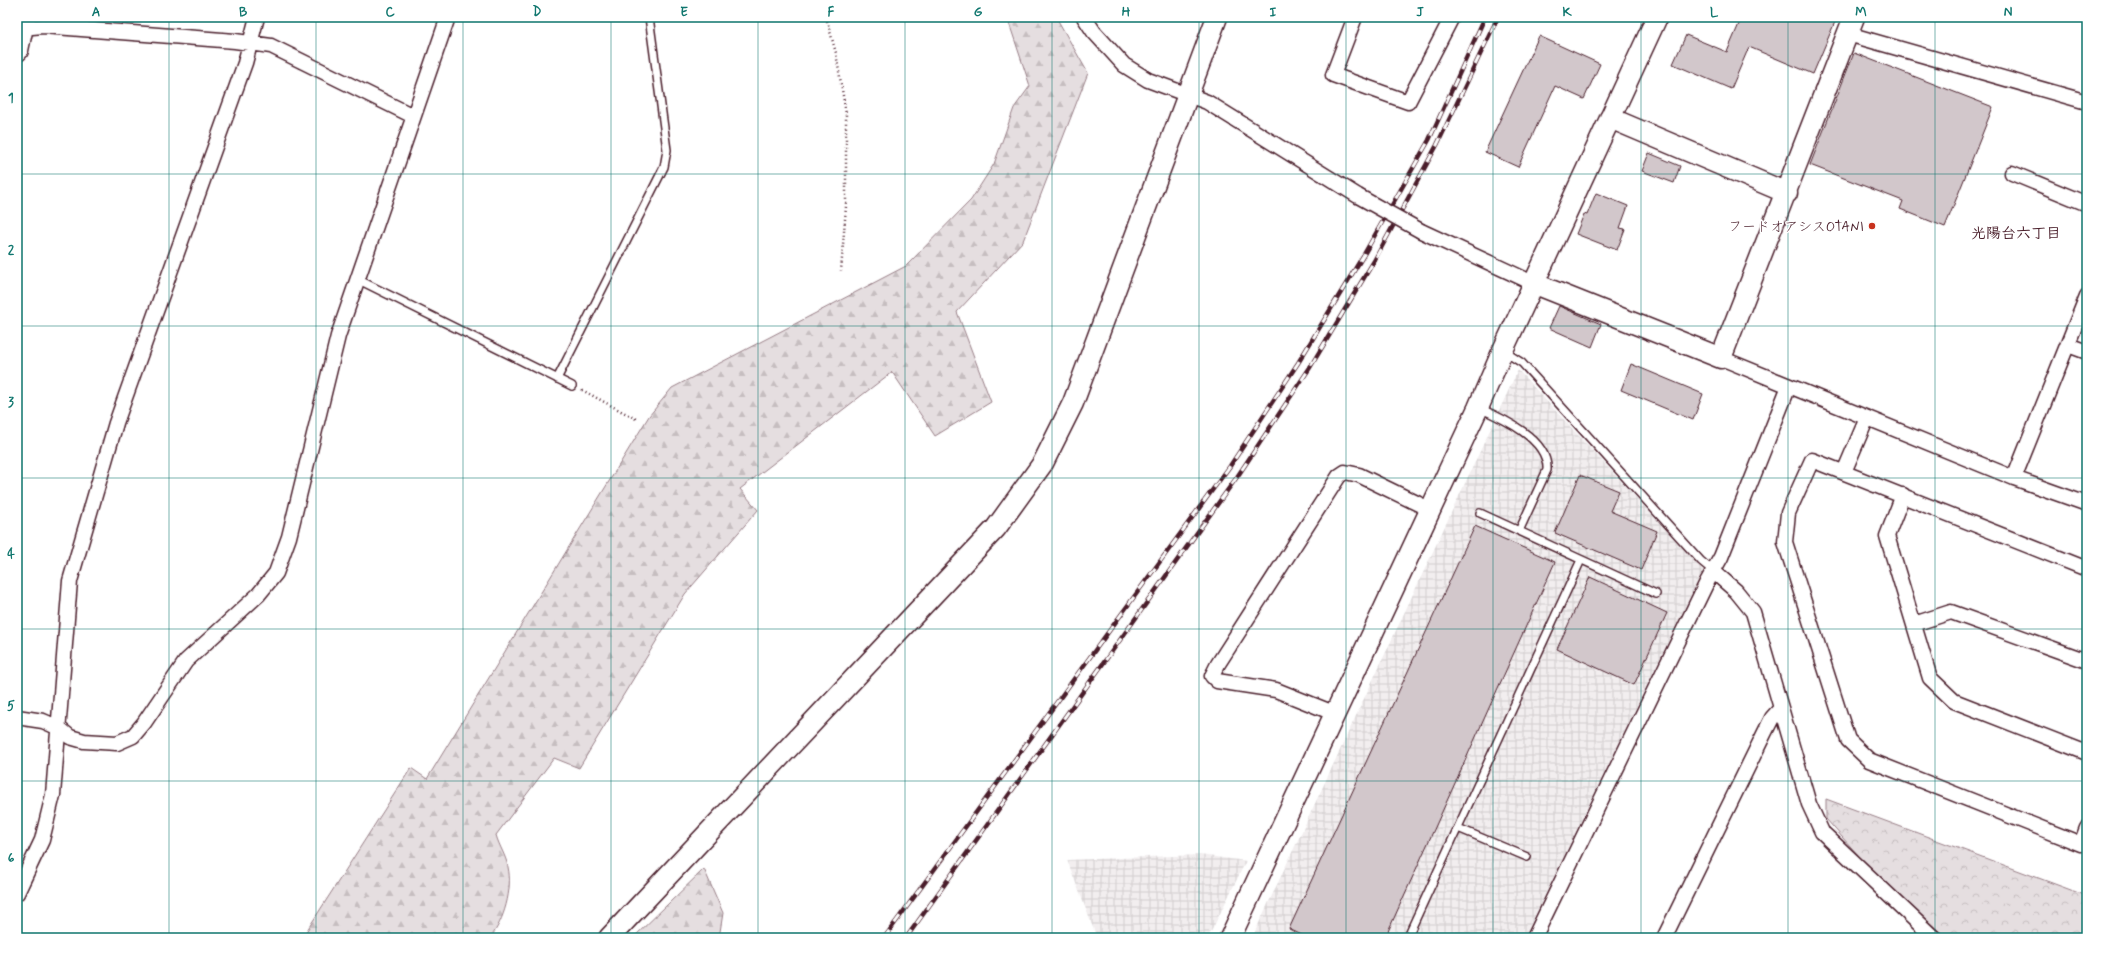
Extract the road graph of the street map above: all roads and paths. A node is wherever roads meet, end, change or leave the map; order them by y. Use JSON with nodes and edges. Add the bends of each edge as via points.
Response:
{"nodes":[{"id":1,"x":257,"y":17,"type":"edge"},
{"id":2,"x":448,"y":17,"type":"edge"},
{"id":3,"x":650,"y":17,"type":"edge"},
{"id":4,"x":826,"y":17,"type":"edge"},
{"id":5,"x":1084,"y":17,"type":"edge"},
{"id":6,"x":1217,"y":17,"type":"edge"},
{"id":7,"x":1355,"y":17,"type":"edge"},
{"id":8,"x":1452,"y":17,"type":"edge"},
{"id":9,"x":1657,"y":17,"type":"edge"},
{"id":10,"x":23,"y":22,"type":"edge"},
{"id":11,"x":1851,"y":25,"type":"edge"},
{"id":12,"x":251,"y":43,"type":"junction"},
{"id":13,"x":17,"y":50,"type":"edge"},
{"id":14,"x":1188,"y":94,"type":"junction"},
{"id":15,"x":2087,"y":102,"type":"edge"},
{"id":16,"x":413,"y":116,"type":"junction"},
{"id":17,"x":1610,"y":118,"type":"junction"},
{"id":18,"x":2012,"y":173,"type":"dead end"},
{"id":19,"x":1787,"y":193,"type":"junction"},
{"id":20,"x":2087,"y":204,"type":"edge"},
{"id":21,"x":841,"y":271,"type":"dead end"},
{"id":22,"x":357,"y":278,"type":"junction"},
{"id":23,"x":1533,"y":283,"type":"junction"},
{"id":24,"x":2087,"y":296,"type":"edge"},
{"id":25,"x":2068,"y":345,"type":"junction"},
{"id":26,"x":1503,"y":350,"type":"junction"},
{"id":27,"x":2087,"y":352,"type":"edge"},
{"id":28,"x":1721,"y":358,"type":"junction"},
{"id":29,"x":557,"y":379,"type":"junction"},
{"id":30,"x":572,"y":386,"type":"joint"},
{"id":31,"x":1789,"y":386,"type":"junction"},
{"id":32,"x":1478,"y":408,"type":"junction"},
{"id":33,"x":1867,"y":418,"type":"junction"},
{"id":34,"x":636,"y":419,"type":"dead end"},
{"id":35,"x":1844,"y":472,"type":"junction"},
{"id":36,"x":2014,"y":478,"type":"junction"},
{"id":37,"x":1902,"y":495,"type":"junction"},
{"id":38,"x":2087,"y":504,"type":"edge"},
{"id":39,"x":1431,"y":510,"type":"junction"},
{"id":40,"x":1480,"y":513,"type":"dead end"},
{"id":41,"x":1519,"y":530,"type":"junction"},
{"id":42,"x":1582,"y":560,"type":"junction"},
{"id":43,"x":2087,"y":569,"type":"edge"},
{"id":44,"x":1713,"y":572,"type":"junction"},
{"id":45,"x":1656,"y":594,"type":"dead end"},
{"id":46,"x":1914,"y":624,"type":"junction"},
{"id":47,"x":2087,"y":661,"type":"edge"},
{"id":48,"x":1781,"y":708,"type":"junction"},
{"id":49,"x":1336,"y":714,"type":"junction"},
{"id":50,"x":17,"y":718,"type":"edge"},
{"id":51,"x":59,"y":728,"type":"junction"},
{"id":52,"x":2087,"y":753,"type":"edge"},
{"id":53,"x":1458,"y":828,"type":"junction"},
{"id":54,"x":2087,"y":828,"type":"edge"},
{"id":55,"x":1527,"y":857,"type":"dead end"},
{"id":56,"x":17,"y":893,"type":"edge"},
{"id":57,"x":609,"y":938,"type":"edge"},
{"id":58,"x":1230,"y":938,"type":"edge"},
{"id":59,"x":1407,"y":938,"type":"edge"},
{"id":60,"x":1534,"y":938,"type":"edge"},
{"id":61,"x":1664,"y":938,"type":"edge"},
{"id":62,"x":1934,"y":938,"type":"edge"}],
"edges":[{"from":1,"to":12,"type":"street"},
{"from":2,"to":16,"type":"street"},
{"from":3,"to":29,"type":"lane","via":[[667,150],[664,167]]},
{"from":4,"to":21,"type":"path","via":[[836,53],[846,114],[846,206]]},
{"from":5,"to":14,"type":"street","via":[[1124,65],[1148,80]]},
{"from":6,"to":14,"type":"street"},
{"from":7,"to":8,"type":"street","via":[[1334,75],[1408,102]]},
{"from":9,"to":17,"type":"street"},
{"from":10,"to":12,"type":"street","via":[[43,26]]},
{"from":10,"to":13,"type":"highway"},
{"from":11,"to":15,"type":"street"},
{"from":11,"to":19,"type":"street"},
{"from":12,"to":16,"type":"street","via":[[271,46]]},
{"from":12,"to":51,"type":"street","via":[[116,423],[70,581]]},
{"from":14,"to":23,"type":"street","bridge":true,"via":[[1206,102],[1358,196],[1421,231]]},
{"from":14,"to":57,"type":"street","via":[[1073,403],[1043,463],[996,528]]},
{"from":16,"to":22,"type":"street"},
{"from":17,"to":19,"type":"street"},
{"from":17,"to":23,"type":"street"},
{"from":18,"to":20,"type":"street"},
{"from":19,"to":28,"type":"street"},
{"from":22,"to":29,"type":"lane"},
{"from":22,"to":51,"type":"street","via":[[338,336],[289,538],[276,573],[258,595],[186,661],[133,736],[118,742],[84,741],[70,737]]},
{"from":23,"to":26,"type":"street"},
{"from":23,"to":28,"type":"street"},
{"from":24,"to":25,"type":"street"},
{"from":25,"to":27,"type":"street"},
{"from":25,"to":36,"type":"street"},
{"from":26,"to":32,"type":"street"},
{"from":26,"to":44,"type":"lane","via":[[1522,363]]},
{"from":28,"to":31,"type":"street"},
{"from":29,"to":30,"type":"lane"},
{"from":30,"to":34,"type":"path"},
{"from":31,"to":33,"type":"street"},
{"from":31,"to":44,"type":"street"},
{"from":32,"to":39,"type":"street"},
{"from":32,"to":41,"type":"lane","via":[[1523,430],[1544,454],[1547,462],[1547,470]]},
{"from":33,"to":35,"type":"street"},
{"from":33,"to":36,"type":"street"},
{"from":35,"to":37,"type":"street"},
{"from":35,"to":54,"type":"street","via":[[1812,460],[1788,514],[1785,542],[1848,740],[1869,760],[2081,844]]},
{"from":36,"to":38,"type":"street"},
{"from":37,"to":43,"type":"street"},
{"from":37,"to":46,"type":"street","via":[[1887,536]]},
{"from":39,"to":49,"type":"street"},
{"from":39,"to":49,"type":"street","via":[[1359,475],[1345,472],[1339,476],[1212,676],[1217,681],[1276,690]]},
{"from":40,"to":41,"type":"lane"},
{"from":41,"to":42,"type":"lane"},
{"from":42,"to":45,"type":"lane"},
{"from":42,"to":53,"type":"lane"},
{"from":44,"to":48,"type":"street","via":[[1736,591],[1753,612]]},
{"from":44,"to":60,"type":"street"},
{"from":46,"to":47,"type":"street","via":[[1951,612]]},
{"from":46,"to":52,"type":"street","via":[[1930,678],[1954,701]]},
{"from":48,"to":61,"type":"street","via":[[1772,718]]},
{"from":48,"to":62,"type":"street","via":[[1809,804],[1822,832]]},
{"from":49,"to":58,"type":"street"},
{"from":50,"to":51,"type":"street","via":[[43,721]]},
{"from":51,"to":56,"type":"street","via":[[53,795],[42,840]]},
{"from":53,"to":55,"type":"lane"},
{"from":53,"to":59,"type":"lane"}]}
